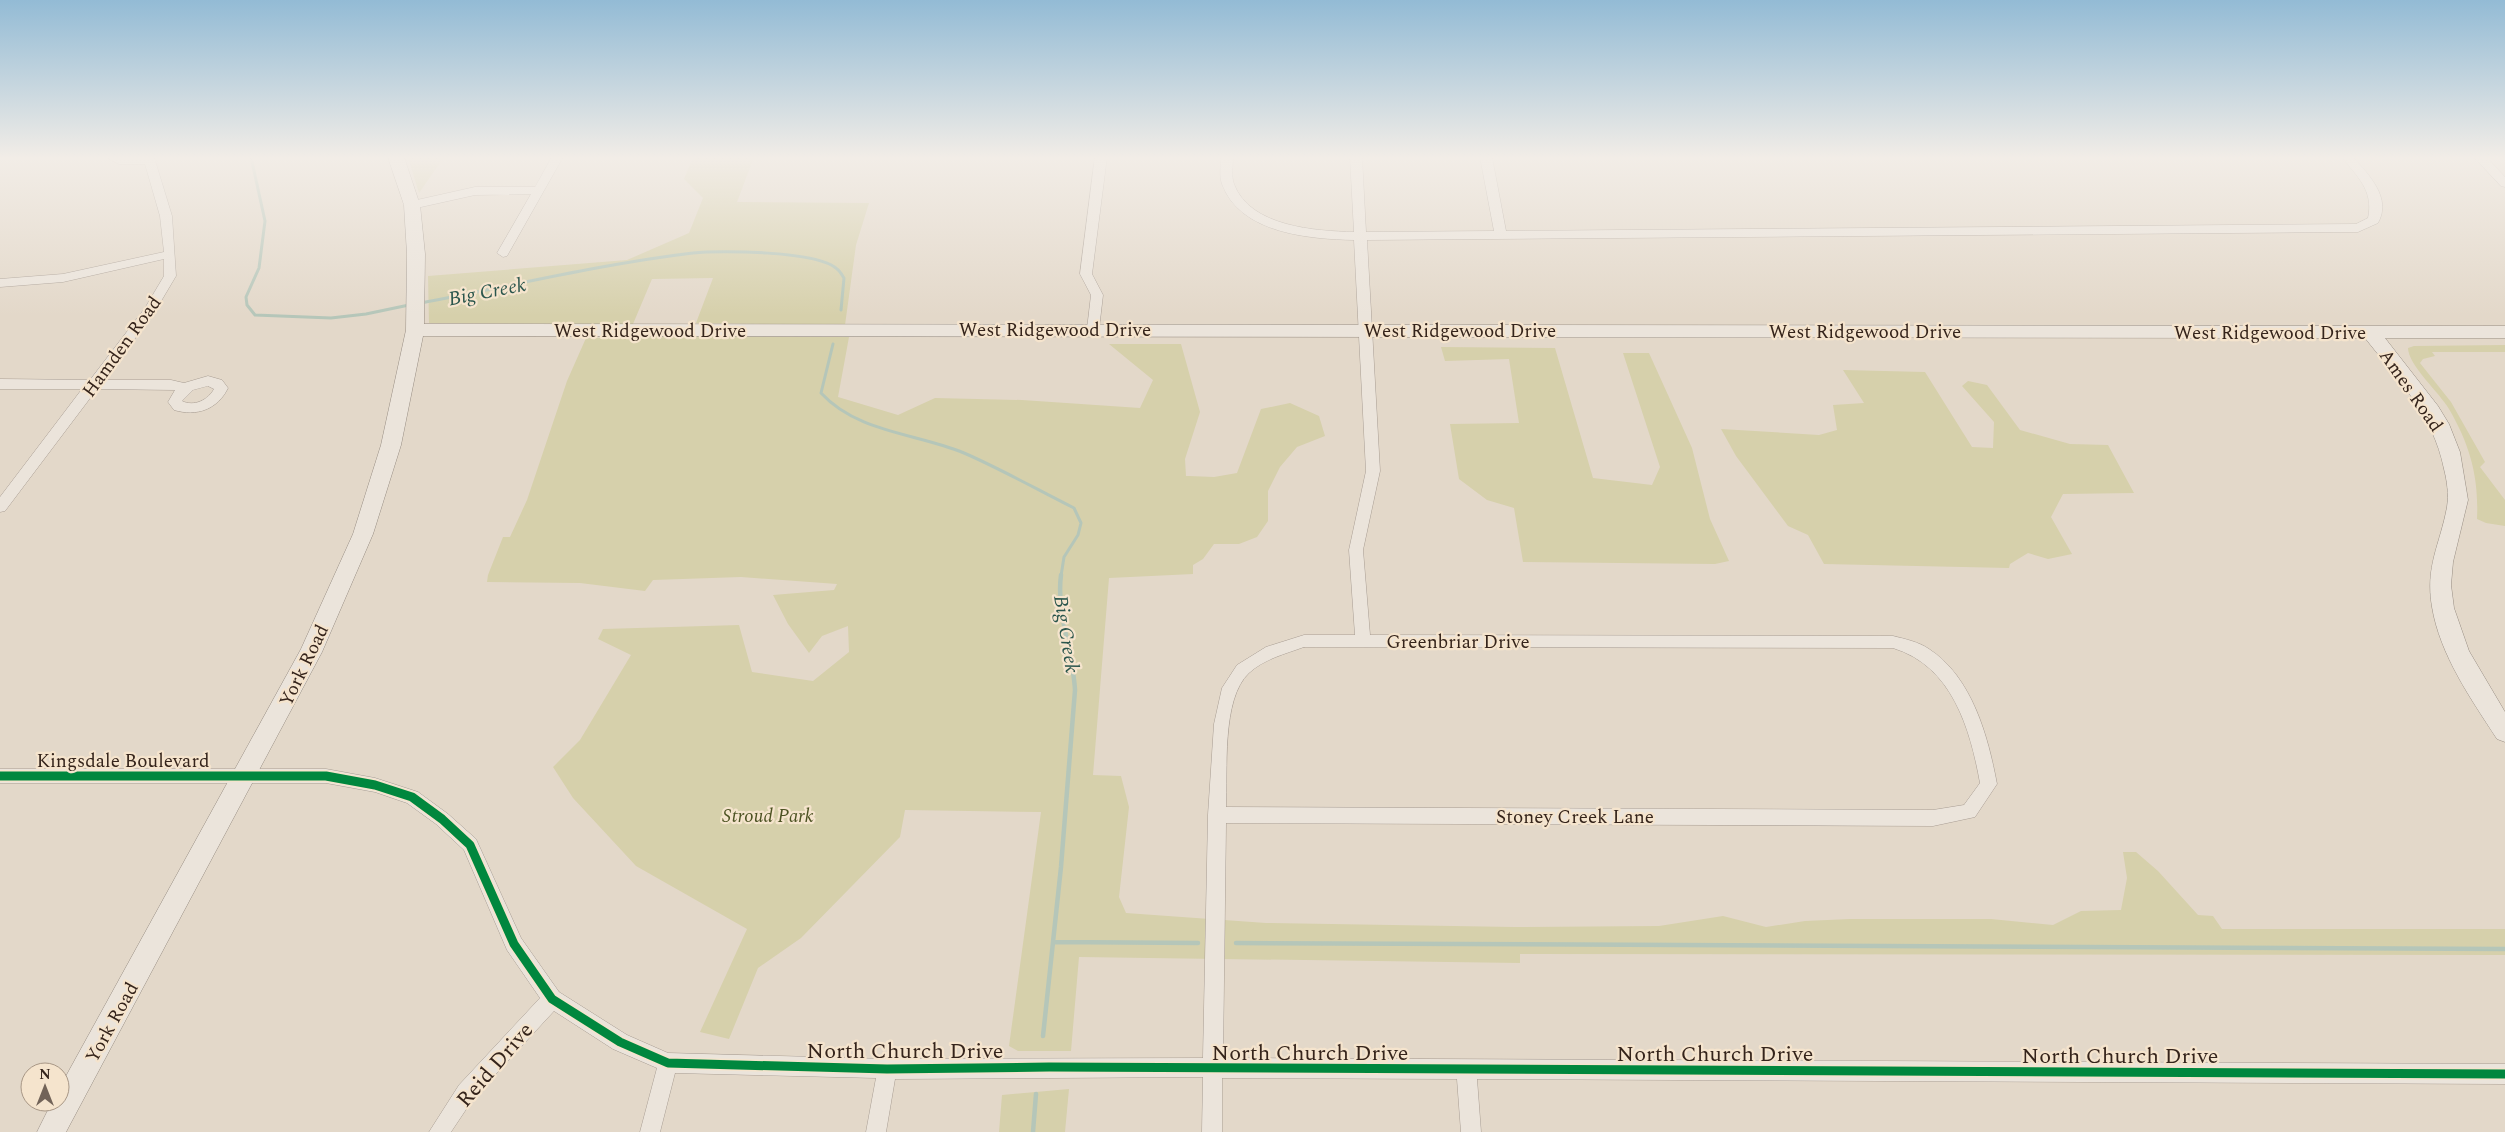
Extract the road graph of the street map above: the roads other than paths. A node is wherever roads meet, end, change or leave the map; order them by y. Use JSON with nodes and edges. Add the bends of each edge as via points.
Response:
{"nodes":[{"id":1,"x":164,"y":210,"type":"edge"},
{"id":2,"x":412,"y":210,"type":"edge"},
{"id":3,"x":528,"y":210,"type":"edge"},
{"id":4,"x":1094,"y":210,"type":"edge"},
{"id":5,"x":1247,"y":210,"type":"edge"},
{"id":6,"x":1359,"y":210,"type":"edge"},
{"id":7,"x":1496,"y":210,"type":"edge"},
{"id":8,"x":2378,"y":210,"type":"edge"},
{"id":9,"x":1501,"y":235,"type":"junction"},
{"id":10,"x":1360,"y":236,"type":"junction"},
{"id":11,"x":503,"y":253,"type":"dead end"},
{"id":12,"x":170,"y":254,"type":"junction"},
{"id":13,"x":0,"y":283,"type":"edge"},
{"id":14,"x":416,"y":313,"type":"junction"},
{"id":15,"x":1093,"y":329,"type":"junction"},
{"id":16,"x":1366,"y":330,"type":"junction"},
{"id":17,"x":2370,"y":332,"type":"junction"},
{"id":18,"x":2505,"y":332,"type":"edge"},
{"id":19,"x":95,"y":383,"type":"junction"},
{"id":20,"x":0,"y":384,"type":"edge"},
{"id":21,"x":186,"y":388,"type":"dead end"},
{"id":22,"x":0,"y":507,"type":"edge"},
{"id":23,"x":1363,"y":642,"type":"junction"},
{"id":24,"x":2505,"y":732,"type":"edge"},
{"id":25,"x":0,"y":776,"type":"edge"},
{"id":26,"x":245,"y":776,"type":"junction"},
{"id":27,"x":1217,"y":815,"type":"junction"},
{"id":28,"x":1933,"y":818,"type":"joint"},
{"id":29,"x":552,"y":999,"type":"junction"},
{"id":30,"x":668,"y":1064,"type":"junction"},
{"id":31,"x":887,"y":1069,"type":"junction"},
{"id":32,"x":1213,"y":1070,"type":"junction"},
{"id":33,"x":1466,"y":1070,"type":"junction"},
{"id":34,"x":2505,"y":1074,"type":"edge"},
{"id":35,"x":51,"y":1132,"type":"edge"},
{"id":36,"x":439,"y":1132,"type":"edge"},
{"id":37,"x":650,"y":1132,"type":"edge"},
{"id":38,"x":876,"y":1132,"type":"edge"},
{"id":39,"x":1212,"y":1132,"type":"edge"},
{"id":40,"x":1471,"y":1132,"type":"edge"}],
"edges":[{"from":1,"to":12,"type":"street","name":"Hamden Road"},
{"from":2,"to":14,"type":"main road","name":"York Road"},
{"from":3,"to":11,"type":"street"},
{"from":4,"to":15,"type":"street","via":[[1086,274],[1097,296]]},
{"from":5,"to":10,"type":"street","via":[[1268,222],[1318,235]]},
{"from":6,"to":10,"type":"street"},
{"from":7,"to":9,"type":"street"},
{"from":8,"to":9,"type":"street","via":[[2374,220],[2358,228]]},
{"from":9,"to":10,"type":"street"},
{"from":10,"to":16,"type":"street"},
{"from":12,"to":13,"type":"street","via":[[63,278]]},
{"from":12,"to":19,"type":"street","name":"Hamden Road","via":[[170,276],[150,310]]},
{"from":14,"to":15,"type":"main road","name":"West Ridgewood Drive"},
{"from":14,"to":26,"type":"main road","name":"York Road","via":[[391,445],[363,534],[312,652]]},
{"from":15,"to":16,"type":"main road","name":"West Ridgewood Drive"},
{"from":16,"to":17,"type":"main road","name":"West Ridgewood Drive"},
{"from":16,"to":23,"type":"street","via":[[1373,471],[1356,550]]},
{"from":17,"to":18,"type":"main road","name":"West Ridgewood Drive"},
{"from":17,"to":24,"type":"main road","name":"Ames Road","via":[[2424,401],[2445,435],[2458,505],[2442,562],[2444,611],[2471,679]]},
{"from":19,"to":20,"type":"street"},
{"from":19,"to":21,"type":"street","via":[[172,384]]},
{"from":19,"to":22,"type":"street","name":"Hamden Road"},
{"from":23,"to":27,"type":"street","name":"Greenbriar Drive","via":[[1304,642],[1267,653],[1244,668],[1230,687],[1224,712]]},
{"from":23,"to":28,"type":"street","name":"Greenbriar Drive","via":[[1893,642],[1924,653],[1942,668],[1966,707],[1984,754],[1989,784],[1969,812]]},
{"from":25,"to":26,"type":"street","name":"Kingsdale Boulevard"},
{"from":26,"to":29,"type":"street","name":"North Church Drive","via":[[326,776],[375,785],[412,797],[470,845],[514,944]]},
{"from":26,"to":35,"type":"main road","name":"York Road"},
{"from":27,"to":28,"type":"street","name":"Stoney Creek Lane"},
{"from":27,"to":32,"type":"street","name":"Greenbriar Drive"},
{"from":29,"to":30,"type":"street","name":"North Church Drive","via":[[620,1042]]},
{"from":29,"to":36,"type":"street","name":"Reid Drive","via":[[466,1092]]},
{"from":30,"to":31,"type":"street","name":"North Church Drive"},
{"from":30,"to":37,"type":"street"},
{"from":31,"to":32,"type":"street","name":"North Church Drive"},
{"from":31,"to":38,"type":"street"},
{"from":32,"to":33,"type":"street","name":"North Church Drive"},
{"from":32,"to":39,"type":"street","name":"Greenbriar Drive"},
{"from":33,"to":34,"type":"street","name":"North Church Drive"},
{"from":33,"to":40,"type":"street"}]}
